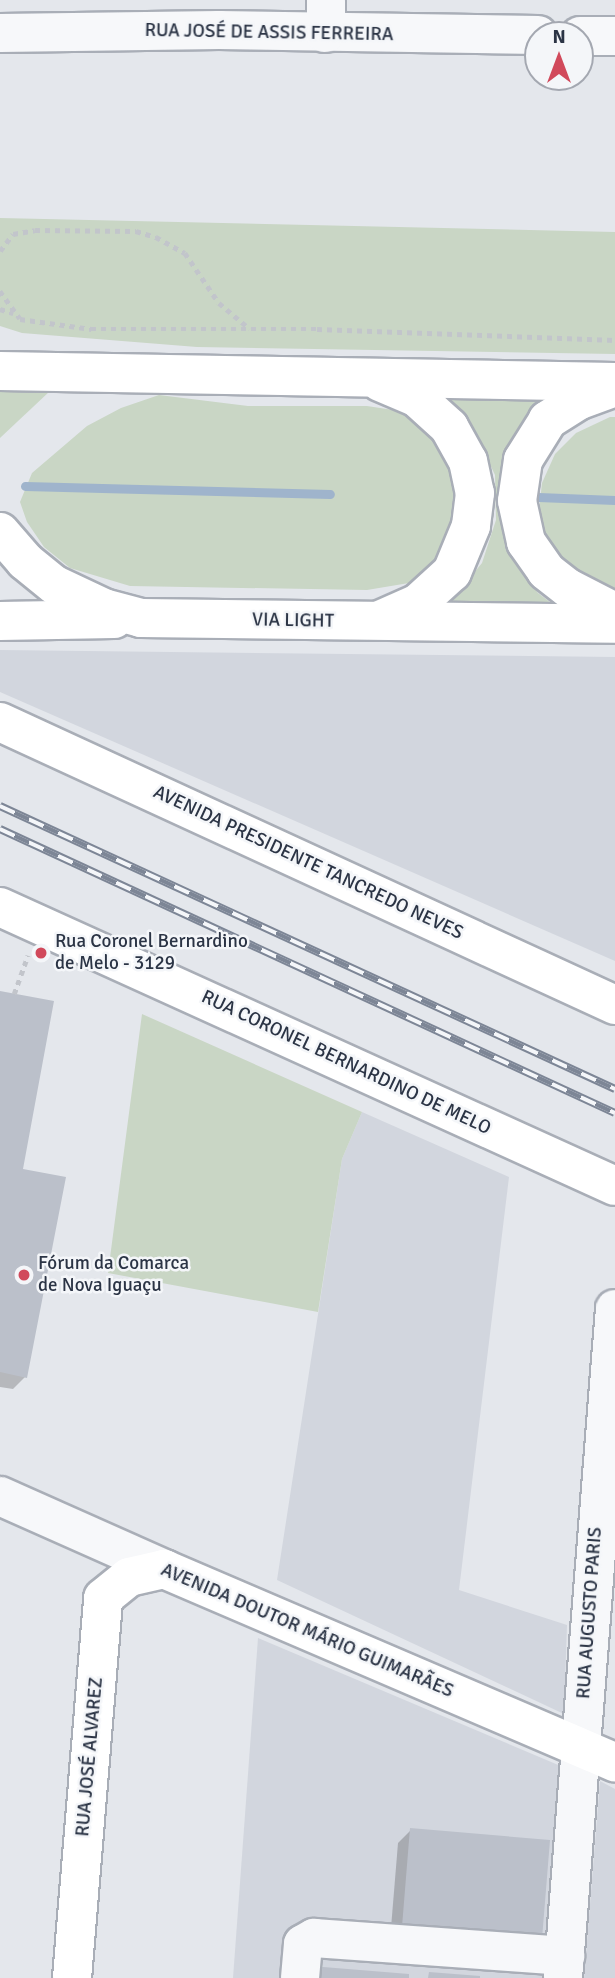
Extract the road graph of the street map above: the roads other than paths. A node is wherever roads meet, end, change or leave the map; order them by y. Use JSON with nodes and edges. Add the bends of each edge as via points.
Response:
{"nodes":[{"id":1,"x":325,"y":17,"type":"edge"},
{"id":2,"x":0,"y":33,"type":"edge"},
{"id":3,"x":524,"y":34,"type":"edge"},
{"id":4,"x":594,"y":36,"type":"edge"},
{"id":5,"x":615,"y":36,"type":"edge"},
{"id":6,"x":0,"y":352,"type":"edge"},
{"id":7,"x":0,"y":371,"type":"edge"},
{"id":8,"x":50,"y":371,"type":"junction"},
{"id":9,"x":369,"y":377,"type":"junction"},
{"id":10,"x":615,"y":385,"type":"edge"},
{"id":11,"x":0,"y":532,"type":"edge"},
{"id":12,"x":615,"y":612,"type":"edge"},
{"id":13,"x":141,"y":618,"type":"junction"},
{"id":14,"x":0,"y":621,"type":"edge"},
{"id":15,"x":372,"y":622,"type":"junction"},
{"id":16,"x":615,"y":624,"type":"edge"},
{"id":17,"x":0,"y":722,"type":"edge"},
{"id":18,"x":0,"y":907,"type":"edge"},
{"id":19,"x":615,"y":1005,"type":"edge"},
{"id":20,"x":615,"y":1186,"type":"edge"},
{"id":21,"x":615,"y":1309,"type":"edge"},
{"id":22,"x":0,"y":1496,"type":"edge"},
{"id":23,"x":90,"y":1537,"type":"junction"},
{"id":24,"x":164,"y":1569,"type":"junction"},
{"id":25,"x":103,"y":1598,"type":"junction"},
{"id":26,"x":598,"y":1756,"type":"edge"},
{"id":27,"x":564,"y":1967,"type":"edge"},
{"id":28,"x":72,"y":1978,"type":"edge"},
{"id":29,"x":300,"y":1978,"type":"edge"}],
"edges":[{"from":1,"to":2,"type":"street","name":"RUA JOSÉ DE ASSIS FERREIRA"},
{"from":1,"to":3,"type":"street","name":"RUA JOSÉ DE ASSIS FERREIRA"},
{"from":4,"to":5,"type":"street"},
{"from":6,"to":8,"type":"main road"},
{"from":7,"to":8,"type":"main road"},
{"from":8,"to":9,"type":"main road"},
{"from":9,"to":10,"type":"main road"},
{"from":9,"to":15,"type":"main road","via":[[416,397],[441,417],[464,453],[475,493],[466,542],[442,584],[406,610]]},
{"from":10,"to":12,"type":"main road","via":[[548,420],[527,452],[517,493],[523,534],[539,563],[568,588]]},
{"from":11,"to":13,"type":"main road","name":"VIA LIGHT","via":[[25,561],[55,585],[104,608]]},
{"from":13,"to":14,"type":"main road"},
{"from":13,"to":15,"type":"main road","name":"VIA LIGHT"},
{"from":15,"to":16,"type":"main road","name":"VIA LIGHT"},
{"from":17,"to":19,"type":"main road","name":"AVENIDA PRESIDENTE TANCREDO NEVES"},
{"from":18,"to":20,"type":"main road","name":"RUA CORONEL BERNARDINO DE MELO"},
{"from":21,"to":26,"type":"street","name":"RUA AUGUSTO PARIS"},
{"from":22,"to":23,"type":"street","name":"AVENIDA DOUTOR MÁRIO GUIMARÃES"},
{"from":23,"to":24,"type":"street","name":"AVENIDA DOUTOR MÁRIO GUIMARÃES"},
{"from":23,"to":25,"type":"street","name":"RUA JOSÉ ALVAREZ"},
{"from":24,"to":25,"type":"main road","via":[[129,1577]]},
{"from":24,"to":26,"type":"main road","name":"AVENIDA DOUTOR MÁRIO GUIMARÃES"},
{"from":25,"to":28,"type":"main road","name":"RUA JOSÉ ALVAREZ"},
{"from":26,"to":27,"type":"street","name":"RUA AUGUSTO PARIS"},
{"from":27,"to":29,"type":"street","via":[[314,1938],[303,1944]]}]}
